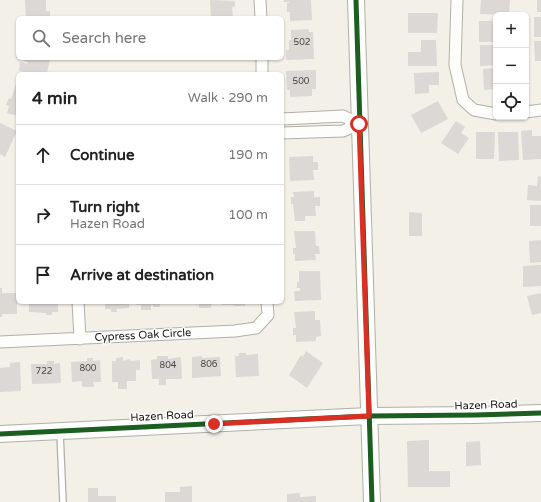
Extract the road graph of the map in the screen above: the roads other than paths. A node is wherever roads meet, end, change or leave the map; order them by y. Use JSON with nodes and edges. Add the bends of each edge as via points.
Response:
{"nodes":[{"id":1,"x":260,"y":0,"type":"edge"},
{"id":2,"x":356,"y":0,"type":"edge"},
{"id":3,"x":457,"y":0,"type":"edge"},
{"id":4,"x":261,"y":16,"type":"edge"},
{"id":5,"x":262,"y":60,"type":"edge"},
{"id":6,"x":262,"y":72,"type":"edge"},
{"id":7,"x":541,"y":110,"type":"edge"},
{"id":8,"x":529,"y":112,"type":"edge"},
{"id":9,"x":493,"y":113,"type":"edge"},
{"id":10,"x":284,"y":119,"type":"edge"},
{"id":11,"x":359,"y":124,"type":"junction"},
{"id":12,"x":284,"y":133,"type":"edge"},
{"id":13,"x":78,"y":304,"type":"edge"},
{"id":14,"x":267,"y":304,"type":"edge"},
{"id":15,"x":80,"y":339,"type":"junction"},
{"id":16,"x":0,"y":342,"type":"edge"},
{"id":17,"x":541,"y":413,"type":"edge"},
{"id":18,"x":369,"y":416,"type":"junction"},
{"id":19,"x":60,"y":431,"type":"junction"},
{"id":20,"x":0,"y":434,"type":"edge"},
{"id":21,"x":62,"y":502,"type":"edge"},
{"id":22,"x":372,"y":502,"type":"edge"}],
"edges":[{"from":1,"to":4,"type":"street"},
{"from":2,"to":11,"type":"street"},
{"from":3,"to":9,"type":"street","via":[[455,65],[463,100],[474,110]]},
{"from":5,"to":6,"type":"street"},
{"from":7,"to":8,"type":"street"},
{"from":10,"to":11,"type":"street","via":[[343,116]]},
{"from":11,"to":12,"type":"street","via":[[343,131]]},
{"from":11,"to":18,"type":"street"},
{"from":13,"to":15,"type":"street"},
{"from":14,"to":15,"type":"street","name":"Cypress Oak Circle","via":[[268,315],[256,328]]},
{"from":15,"to":16,"type":"street","name":"Cypress Oak Circle"},
{"from":17,"to":18,"type":"street","name":"Hazen Road"},
{"from":18,"to":19,"type":"street","name":"Hazen Road"},
{"from":18,"to":22,"type":"street"},
{"from":19,"to":20,"type":"street","name":"Hazen Road"},
{"from":19,"to":21,"type":"lane"}]}
